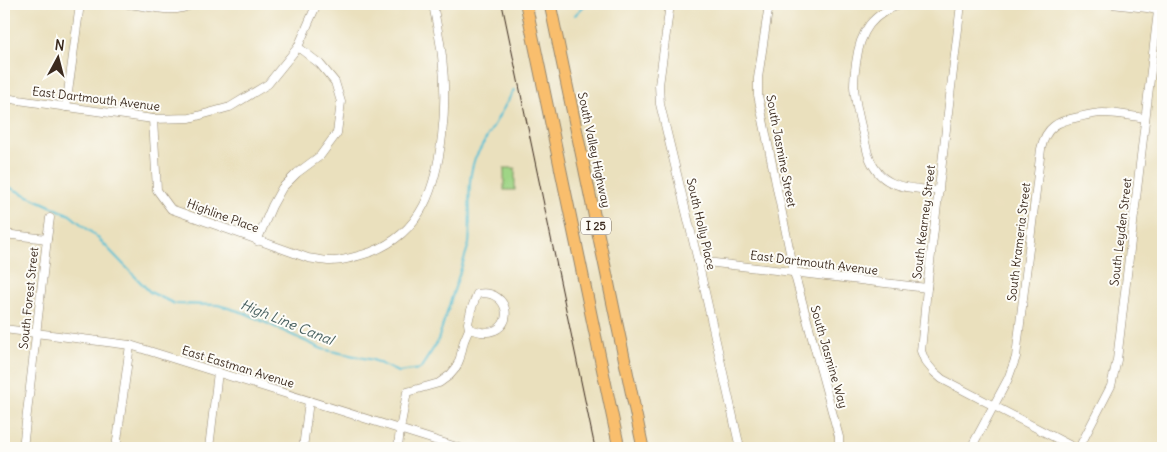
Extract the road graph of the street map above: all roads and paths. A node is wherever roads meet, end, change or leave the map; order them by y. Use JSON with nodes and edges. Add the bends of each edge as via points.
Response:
{"nodes":[{"id":1,"x":80,"y":4,"type":"edge"},
{"id":2,"x":128,"y":4,"type":"edge"},
{"id":3,"x":192,"y":4,"type":"edge"},
{"id":4,"x":316,"y":4,"type":"edge"},
{"id":5,"x":433,"y":4,"type":"edge"},
{"id":6,"x":526,"y":4,"type":"edge"},
{"id":7,"x":550,"y":4,"type":"edge"},
{"id":8,"x":670,"y":4,"type":"edge"},
{"id":9,"x":769,"y":4,"type":"edge"},
{"id":10,"x":903,"y":4,"type":"edge"},
{"id":11,"x":961,"y":4,"type":"edge"},
{"id":12,"x":1112,"y":4,"type":"edge"},
{"id":13,"x":1161,"y":11,"type":"edge"},
{"id":14,"x":298,"y":47,"type":"junction"},
{"id":15,"x":4,"y":98,"type":"edge"},
{"id":16,"x":66,"y":107,"type":"junction"},
{"id":17,"x":1145,"y":118,"type":"junction"},
{"id":18,"x":153,"y":119,"type":"junction"},
{"id":19,"x":939,"y":191,"type":"junction"},
{"id":20,"x":50,"y":218,"type":"dead end"},
{"id":21,"x":4,"y":234,"type":"edge"},
{"id":22,"x":47,"y":239,"type":"junction"},
{"id":23,"x":257,"y":241,"type":"junction"},
{"id":24,"x":698,"y":261,"type":"junction"},
{"id":25,"x":794,"y":272,"type":"junction"},
{"id":26,"x":927,"y":288,"type":"junction"},
{"id":27,"x":4,"y":329,"type":"edge"},
{"id":28,"x":469,"y":329,"type":"junction"},
{"id":29,"x":36,"y":333,"type":"junction"},
{"id":30,"x":130,"y":345,"type":"junction"},
{"id":31,"x":218,"y":372,"type":"junction"},
{"id":32,"x":309,"y":401,"type":"junction"},
{"id":33,"x":993,"y":406,"type":"junction"},
{"id":34,"x":400,"y":429,"type":"junction"},
{"id":35,"x":23,"y":448,"type":"edge"},
{"id":36,"x":116,"y":448,"type":"edge"},
{"id":37,"x":209,"y":448,"type":"edge"},
{"id":38,"x":303,"y":448,"type":"edge"},
{"id":39,"x":398,"y":448,"type":"edge"},
{"id":40,"x":460,"y":448,"type":"edge"},
{"id":41,"x":618,"y":448,"type":"edge"},
{"id":42,"x":643,"y":448,"type":"edge"},
{"id":43,"x":740,"y":448,"type":"edge"},
{"id":44,"x":839,"y":448,"type":"edge"},
{"id":45,"x":970,"y":448,"type":"edge"},
{"id":46,"x":1075,"y":448,"type":"edge"},
{"id":47,"x":1079,"y":448,"type":"edge"}],
"edges":[{"from":1,"to":16,"type":"street"},
{"from":2,"to":3,"type":"street","via":[[174,10]]},
{"from":4,"to":14,"type":"street","name":"East Dartmouth Avenue"},
{"from":5,"to":23,"type":"street","name":"Highline Place","via":[[442,55],[443,122],[435,178],[422,210],[390,242],[362,255],[330,261],[308,258]]},
{"from":6,"to":41,"type":"highway","number":"I 25"},
{"from":7,"to":42,"type":"highway","name":"South Valley Highway","number":"I 25"},
{"from":8,"to":24,"type":"street","name":"South Holly Place","via":[[659,85],[660,104]]},
{"from":9,"to":25,"type":"street","name":"South Jasmine Street","via":[[758,95]]},
{"from":10,"to":19,"type":"street","via":[[880,14],[863,34],[857,54],[855,95],[870,162],[879,176],[900,186]]},
{"from":11,"to":19,"type":"street","name":"South Kearney Street"},
{"from":12,"to":13,"type":"street"},
{"from":13,"to":17,"type":"street","name":"South Leyden Street"},
{"from":14,"to":18,"type":"street","name":"East Dartmouth Avenue","via":[[268,84],[230,107],[190,118]]},
{"from":14,"to":23,"type":"street","via":[[320,64],[335,82],[341,102],[337,132],[320,156],[282,188]]},
{"from":15,"to":16,"type":"street","name":"East Dartmouth Avenue"},
{"from":16,"to":18,"type":"street","name":"East Dartmouth Avenue"},
{"from":17,"to":33,"type":"street","name":"South Krameria Street","via":[[1093,114],[1060,122],[1045,135],[1016,357]]},
{"from":17,"to":47,"type":"street","name":"South Leyden Street","via":[[1117,360],[1111,386]]},
{"from":18,"to":23,"type":"street","name":"Highline Place","via":[[157,190],[171,209]]},
{"from":19,"to":26,"type":"street","name":"South Kearney Street"},
{"from":20,"to":22,"type":"street","name":"South Forest Street"},
{"from":21,"to":22,"type":"street"},
{"from":22,"to":29,"type":"street","name":"South Forest Street"},
{"from":24,"to":25,"type":"street","name":"East Dartmouth Avenue"},
{"from":24,"to":43,"type":"street","name":"South Holly Place"},
{"from":25,"to":26,"type":"street","name":"East Dartmouth Avenue"},
{"from":25,"to":44,"type":"street","name":"South Jasmine Way","via":[[839,437]]},
{"from":26,"to":33,"type":"street","name":"South Kearney Street","via":[[921,351],[925,361],[942,379]]},
{"from":27,"to":29,"type":"street","name":"East Eastman Avenue"},
{"from":28,"to":28,"type":"street","via":[[477,294],[489,294],[503,302],[506,318],[498,329],[482,332]]},
{"from":28,"to":34,"type":"street","via":[[456,368],[450,375],[439,383],[407,392]]},
{"from":29,"to":30,"type":"street","name":"East Eastman Avenue"},
{"from":29,"to":35,"type":"street","name":"South Forest Street"},
{"from":30,"to":31,"type":"street","name":"East Eastman Avenue"},
{"from":30,"to":36,"type":"street"},
{"from":31,"to":32,"type":"street","name":"East Eastman Avenue"},
{"from":31,"to":37,"type":"street"},
{"from":32,"to":34,"type":"street","name":"East Eastman Avenue"},
{"from":32,"to":38,"type":"street"},
{"from":33,"to":45,"type":"street","name":"South Krameria Street"},
{"from":33,"to":46,"type":"street"},
{"from":34,"to":39,"type":"street"},
{"from":34,"to":40,"type":"street","name":"East Eastman Avenue"}]}
